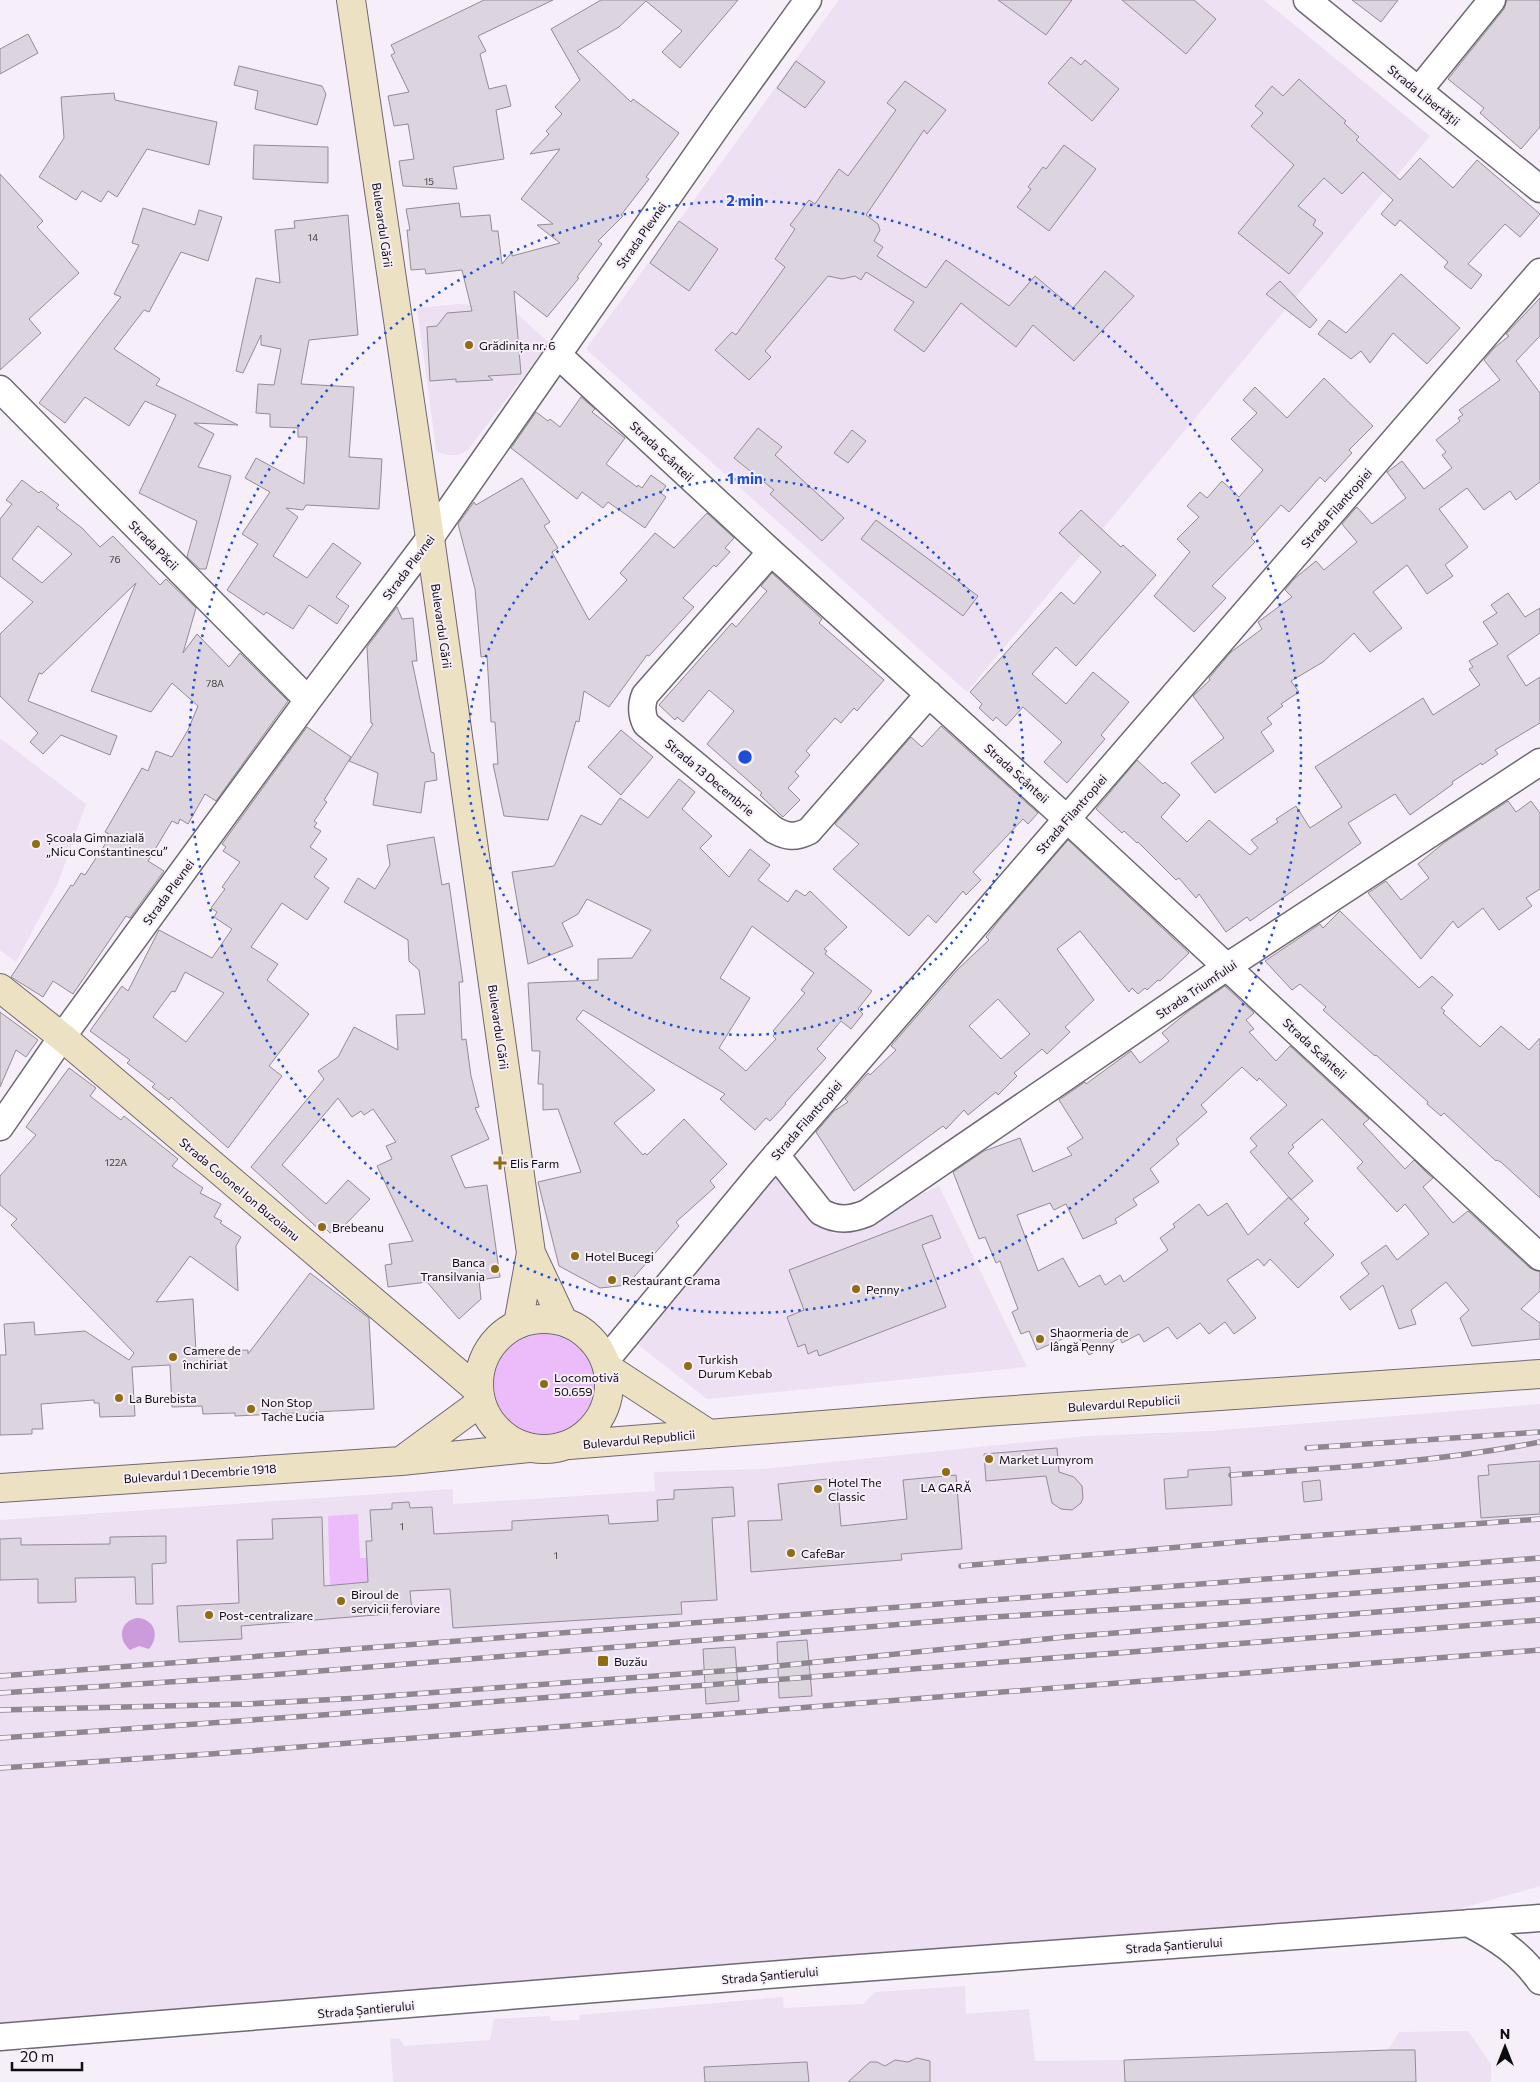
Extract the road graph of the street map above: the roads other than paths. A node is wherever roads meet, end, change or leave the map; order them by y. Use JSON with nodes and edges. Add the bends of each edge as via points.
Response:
{"nodes":[{"id":1,"x":351,"y":0,"type":"edge"},
{"id":2,"x":808,"y":0,"type":"edge"},
{"id":3,"x":1307,"y":0,"type":"edge"},
{"id":4,"x":1492,"y":0,"type":"edge"},
{"id":5,"x":1419,"y":90,"type":"junction"},
{"id":6,"x":1540,"y":189,"type":"edge"},
{"id":7,"x":1540,"y":272,"type":"edge"},
{"id":8,"x":558,"y":355,"type":"junction"},
{"id":9,"x":0,"y":389,"type":"edge"},
{"id":10,"x":430,"y":538,"type":"junction"},
{"id":11,"x":771,"y":552,"type":"junction"},
{"id":12,"x":929,"y":694,"type":"junction"},
{"id":13,"x":308,"y":700,"type":"junction"},
{"id":14,"x":1540,"y":762,"type":"edge"},
{"id":15,"x":1067,"y":818,"type":"junction"},
{"id":16,"x":1228,"y":966,"type":"junction"},
{"id":17,"x":0,"y":988,"type":"edge"},
{"id":18,"x":62,"y":1038,"type":"junction"},
{"id":19,"x":0,"y":1127,"type":"edge"},
{"id":20,"x":776,"y":1155,"type":"junction"},
{"id":21,"x":531,"y":1253,"type":"junction"},
{"id":22,"x":1540,"y":1257,"type":"edge"},
{"id":23,"x":564,"y":1321,"type":"junction"},
{"id":24,"x":518,"y":1324,"type":"junction"},
{"id":25,"x":607,"y":1364,"type":"junction"},
{"id":26,"x":1540,"y":1374,"type":"edge"},
{"id":27,"x":480,"y":1396,"type":"junction"},
{"id":28,"x":709,"y":1434,"type":"junction"},
{"id":29,"x":569,"y":1445,"type":"junction"},
{"id":30,"x":529,"y":1448,"type":"junction"},
{"id":31,"x":401,"y":1461,"type":"junction"},
{"id":32,"x":0,"y":1488,"type":"edge"},
{"id":33,"x":1540,"y":1918,"type":"edge"},
{"id":34,"x":1468,"y":1923,"type":"junction"},
{"id":35,"x":1540,"y":1981,"type":"edge"},
{"id":36,"x":0,"y":2037,"type":"edge"}],
"edges":[{"from":1,"to":10,"type":"main road","name":"Bulevardul Gării"},
{"from":2,"to":8,"type":"street","name":"Strada Plevnei"},
{"from":3,"to":5,"type":"street","name":"Strada Libertății"},
{"from":4,"to":5,"type":"street"},
{"from":5,"to":6,"type":"street","name":"Strada Libertății"},
{"from":7,"to":15,"type":"street","name":"Strada Filantropiei"},
{"from":8,"to":10,"type":"street","name":"Strada Plevnei"},
{"from":8,"to":11,"type":"street","name":"Strada Scânteii"},
{"from":9,"to":13,"type":"street","name":"Strada Păcii"},
{"from":10,"to":13,"type":"street","name":"Strada Plevnei"},
{"from":10,"to":21,"type":"main road","name":"Bulevardul Gării"},
{"from":11,"to":12,"type":"street","name":"Strada Scânteii"},
{"from":11,"to":12,"type":"street","name":"Strada 13 Decembrie","via":[[645,695],[642,716],[646,724],[774,830],[783,835],[799,836],[809,831]]},
{"from":12,"to":15,"type":"street","name":"Strada Scânteii"},
{"from":13,"to":18,"type":"street","name":"Strada Plevnei"},
{"from":14,"to":16,"type":"street","name":"Strada Triumfului"},
{"from":15,"to":16,"type":"street","name":"Strada Scânteii"},
{"from":15,"to":20,"type":"street","name":"Strada Filantropiei"},
{"from":16,"to":20,"type":"street","name":"Strada Triumfului","via":[[867,1213],[841,1219],[821,1212]]},
{"from":16,"to":22,"type":"street","name":"Strada Scânteii"},
{"from":17,"to":18,"type":"main road","name":"Strada Colonel Ion Buzoianu"},
{"from":18,"to":19,"type":"street","name":"Strada Plevnei"},
{"from":18,"to":27,"type":"main road","name":"Strada Colonel Ion Buzoianu"},
{"from":20,"to":25,"type":"street","name":"Strada Filantropiei"},
{"from":21,"to":23,"type":"main road","name":"Bulevardul Gării"},
{"from":21,"to":24,"type":"main road","name":"Bulevardul Gării"},
{"from":23,"to":24,"type":"main road","via":[[533,1319]]},
{"from":23,"to":25,"type":"main road","via":[[596,1343]]},
{"from":24,"to":27,"type":"main road","via":[[504,1332],[484,1358],[479,1374]]},
{"from":25,"to":28,"type":"main road","name":"Bulevardul Republicii"},
{"from":25,"to":29,"type":"main road","via":[[610,1392],[603,1414],[589,1432]]},
{"from":26,"to":28,"type":"main road","name":"Bulevardul Republicii"},
{"from":27,"to":30,"type":"main road","via":[[488,1418],[498,1432]]},
{"from":27,"to":31,"type":"main road"},
{"from":28,"to":29,"type":"main road","name":"Bulevardul Republicii"},
{"from":29,"to":30,"type":"main road","via":[[549,1450]]},
{"from":30,"to":31,"type":"main road","name":"Bulevardul 1 Decembrie 1918"},
{"from":31,"to":32,"type":"main road","name":"Bulevardul 1 Decembrie 1918"},
{"from":33,"to":34,"type":"street","name":"Strada Șantierului"},
{"from":34,"to":35,"type":"street","via":[[1509,1947]]},
{"from":34,"to":36,"type":"street","name":"Strada Șantierului"}]}
